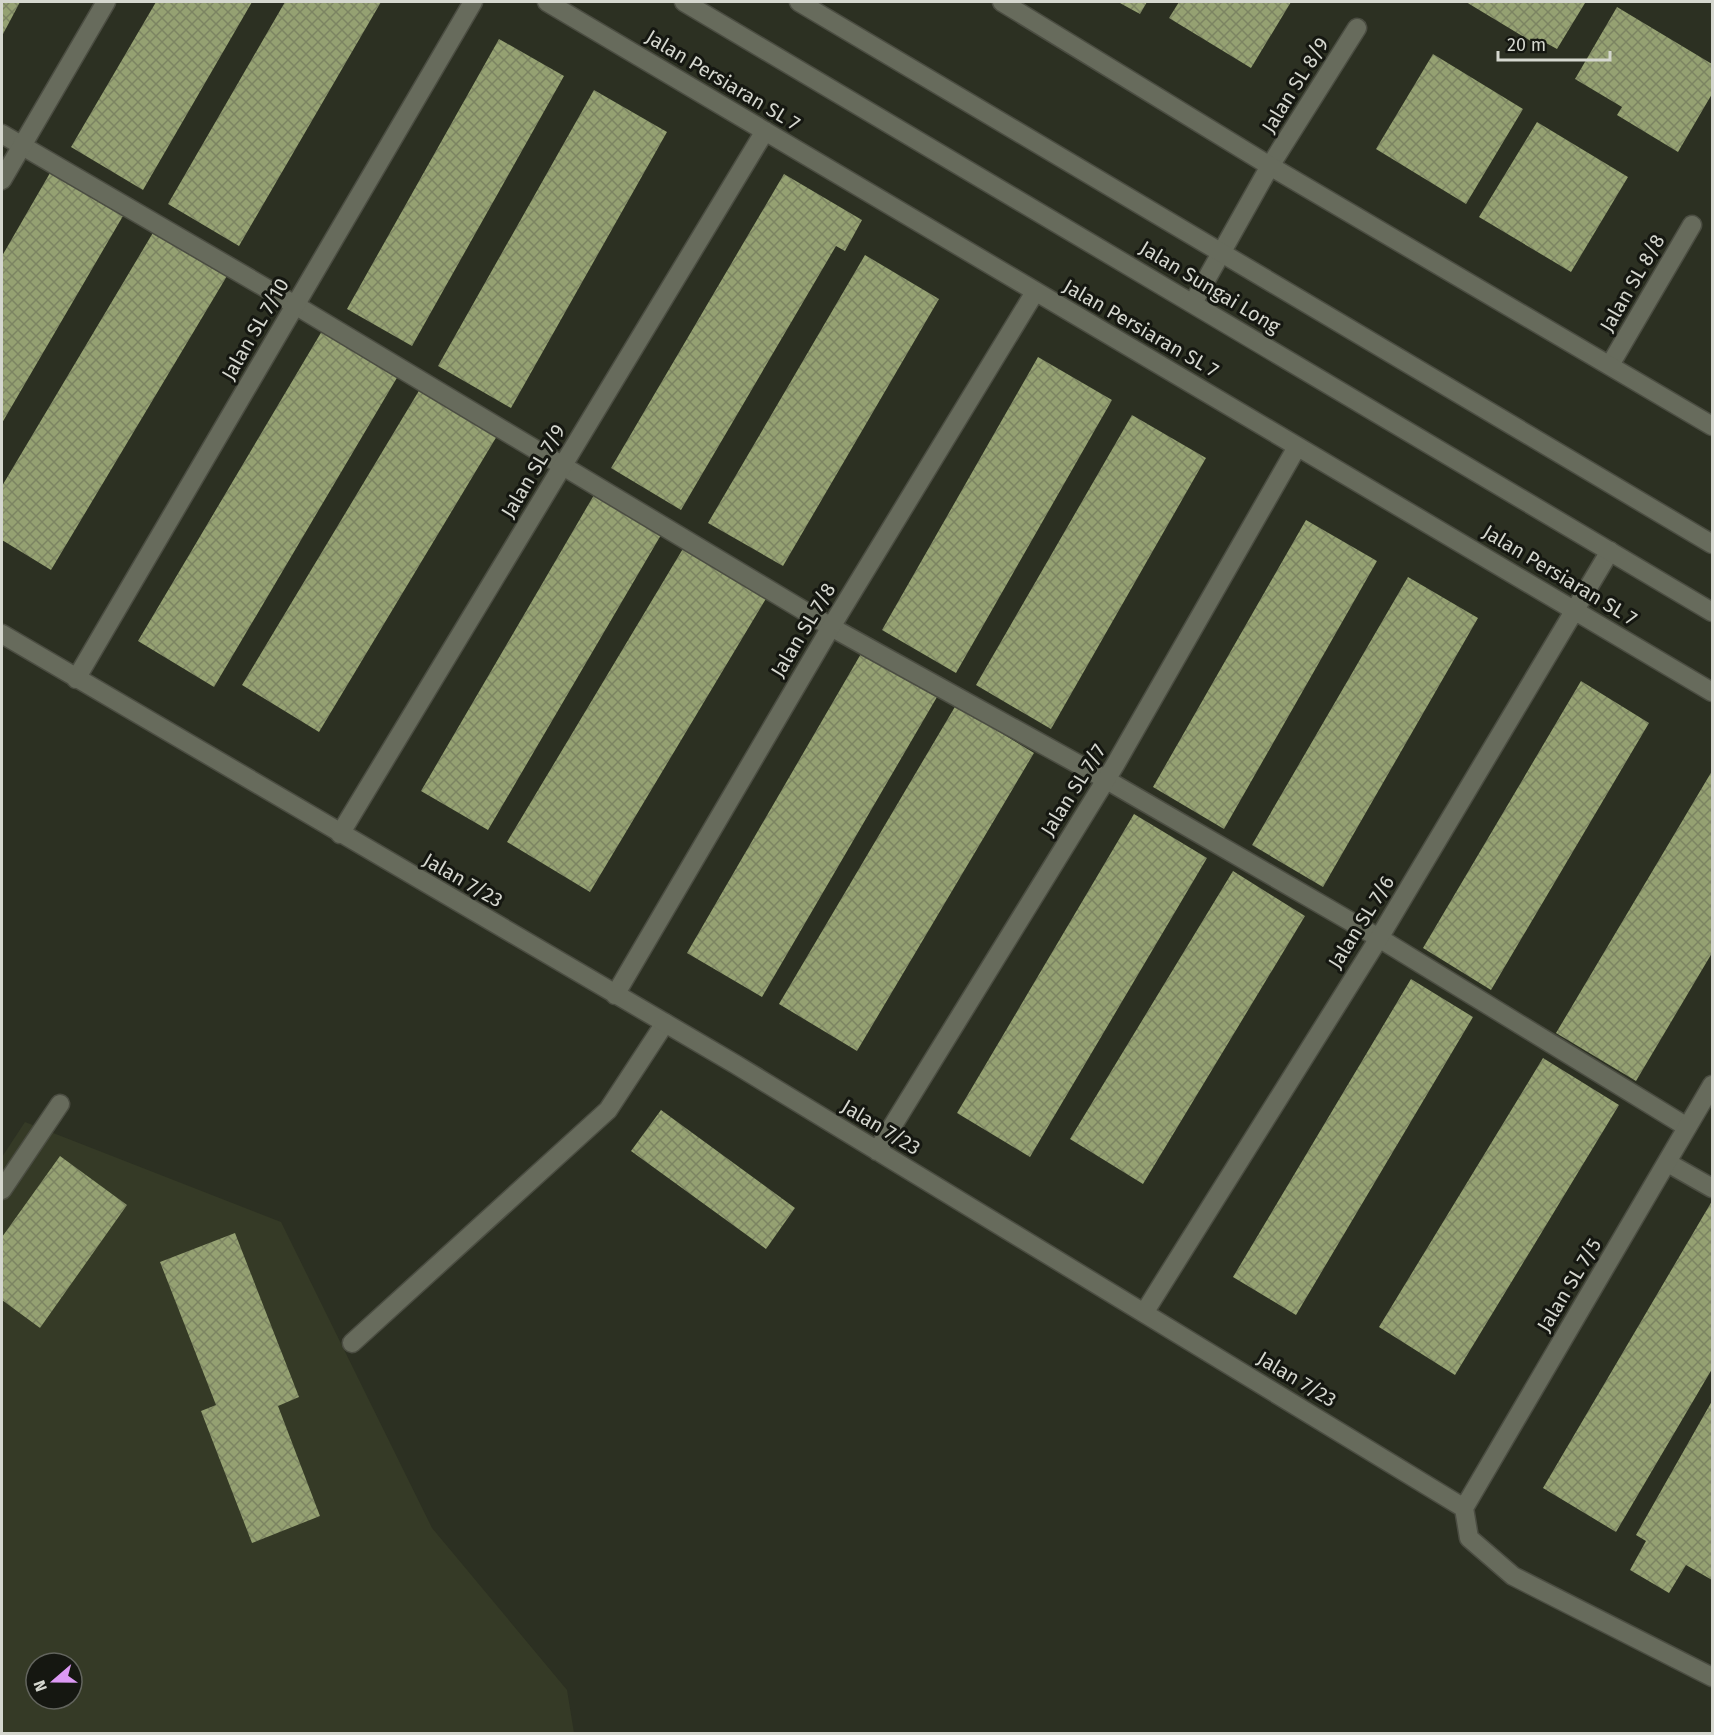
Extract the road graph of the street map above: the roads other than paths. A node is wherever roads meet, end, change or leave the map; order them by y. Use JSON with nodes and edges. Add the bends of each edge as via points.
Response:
{"nodes":[{"id":1,"x":106,"y":2,"type":"edge"},
{"id":2,"x":473,"y":2,"type":"edge"},
{"id":3,"x":547,"y":2,"type":"edge"},
{"id":4,"x":684,"y":2,"type":"edge"},
{"id":5,"x":799,"y":2,"type":"edge"},
{"id":6,"x":1002,"y":2,"type":"edge"},
{"id":7,"x":1357,"y":28,"type":"dead end"},
{"id":8,"x":765,"y":131,"type":"junction"},
{"id":9,"x":2,"y":134,"type":"edge"},
{"id":10,"x":21,"y":146,"type":"junction"},
{"id":11,"x":1270,"y":166,"type":"junction"},
{"id":12,"x":2,"y":180,"type":"edge"},
{"id":13,"x":1692,"y":225,"type":"dead end"},
{"id":14,"x":1221,"y":252,"type":"junction"},
{"id":15,"x":1035,"y":292,"type":"junction"},
{"id":16,"x":1192,"y":303,"type":"junction"},
{"id":17,"x":295,"y":305,"type":"junction"},
{"id":18,"x":1610,"y":365,"type":"junction"},
{"id":19,"x":1713,"y":426,"type":"edge"},
{"id":20,"x":1298,"y":447,"type":"junction"},
{"id":21,"x":562,"y":466,"type":"junction"},
{"id":22,"x":1713,"y":544,"type":"edge"},
{"id":23,"x":1610,"y":551,"type":"junction"},
{"id":24,"x":1576,"y":610,"type":"junction"},
{"id":25,"x":1713,"y":612,"type":"edge"},
{"id":26,"x":831,"y":627,"type":"junction"},
{"id":27,"x":2,"y":634,"type":"edge"},
{"id":28,"x":76,"y":679,"type":"junction"},
{"id":29,"x":1713,"y":692,"type":"edge"},
{"id":30,"x":1105,"y":779,"type":"junction"},
{"id":31,"x":340,"y":834,"type":"junction"},
{"id":32,"x":1379,"y":938,"type":"junction"},
{"id":33,"x":615,"y":994,"type":"junction"},
{"id":34,"x":665,"y":1023,"type":"junction"},
{"id":35,"x":1713,"y":1085,"type":"edge"},
{"id":36,"x":60,"y":1104,"type":"dead end"},
{"id":37,"x":1688,"y":1127,"type":"junction"},
{"id":38,"x":877,"y":1151,"type":"junction"},
{"id":39,"x":1668,"y":1163,"type":"junction"},
{"id":40,"x":1713,"y":1188,"type":"edge"},
{"id":41,"x":2,"y":1190,"type":"edge"},
{"id":42,"x":1144,"y":1313,"type":"junction"},
{"id":43,"x":352,"y":1343,"type":"dead end"},
{"id":44,"x":1464,"y":1508,"type":"junction"},
{"id":45,"x":1713,"y":1677,"type":"edge"}],
"edges":[{"from":1,"to":10,"type":"street"},
{"from":2,"to":17,"type":"street","name":"Jalan SL 7/10"},
{"from":3,"to":8,"type":"street","name":"Jalan Persiaran SL 7"},
{"from":4,"to":16,"type":"street","name":"Jalan Sungai Long"},
{"from":5,"to":14,"type":"street","name":"Jalan Sungai Long"},
{"from":6,"to":11,"type":"street"},
{"from":7,"to":11,"type":"street","name":"Jalan SL 8/9"},
{"from":8,"to":15,"type":"street","name":"Jalan Persiaran SL 7"},
{"from":8,"to":21,"type":"street","name":"Jalan SL 7/9"},
{"from":9,"to":10,"type":"street"},
{"from":10,"to":12,"type":"street"},
{"from":10,"to":17,"type":"street"},
{"from":11,"to":14,"type":"street","name":"Jalan SL 8/9"},
{"from":11,"to":18,"type":"street"},
{"from":13,"to":18,"type":"street","name":"Jalan SL 8/8"},
{"from":14,"to":16,"type":"street","name":"Jalan SL 8/9"},
{"from":14,"to":22,"type":"street","name":"Jalan Sungai Long"},
{"from":15,"to":20,"type":"street","name":"Jalan Persiaran SL 7"},
{"from":15,"to":26,"type":"street","name":"Jalan SL 7/8"},
{"from":16,"to":23,"type":"street","name":"Jalan Sungai Long"},
{"from":17,"to":21,"type":"street"},
{"from":17,"to":28,"type":"street","name":"Jalan SL 7/10"},
{"from":18,"to":19,"type":"street"},
{"from":20,"to":24,"type":"street","name":"Jalan Persiaran SL 7"},
{"from":20,"to":30,"type":"street","name":"Jalan SL 7/7"},
{"from":21,"to":26,"type":"street"},
{"from":21,"to":31,"type":"street","name":"Jalan SL 7/9"},
{"from":23,"to":24,"type":"street","name":"Jalan SL 7/6"},
{"from":23,"to":25,"type":"street","name":"Jalan Sungai Long"},
{"from":24,"to":29,"type":"street","name":"Jalan Persiaran SL 7"},
{"from":24,"to":32,"type":"street","name":"Jalan SL 7/6"},
{"from":26,"to":30,"type":"street"},
{"from":26,"to":33,"type":"street","name":"Jalan SL 7/8"},
{"from":27,"to":28,"type":"street","name":"Jalan 7/23"},
{"from":28,"to":31,"type":"street","name":"Jalan 7/23"},
{"from":30,"to":32,"type":"street"},
{"from":30,"to":38,"type":"street","name":"Jalan SL 7/7"},
{"from":31,"to":33,"type":"street","name":"Jalan 7/23"},
{"from":32,"to":37,"type":"street"},
{"from":32,"to":42,"type":"street","name":"Jalan SL 7/6"},
{"from":33,"to":34,"type":"street","name":"Jalan 7/23"},
{"from":34,"to":38,"type":"street","name":"Jalan 7/23"},
{"from":34,"to":43,"type":"street","via":[[608,1110]]},
{"from":35,"to":37,"type":"street","name":"Jalan SL 7/5"},
{"from":36,"to":41,"type":"street"},
{"from":37,"to":39,"type":"street","name":"Jalan SL 7/5"},
{"from":38,"to":42,"type":"street","name":"Jalan 7/23"},
{"from":39,"to":40,"type":"street"},
{"from":39,"to":44,"type":"street","name":"Jalan SL 7/5"},
{"from":42,"to":44,"type":"street","name":"Jalan 7/23"},
{"from":44,"to":45,"type":"street","via":[[1469,1538],[1513,1576]]}]}
